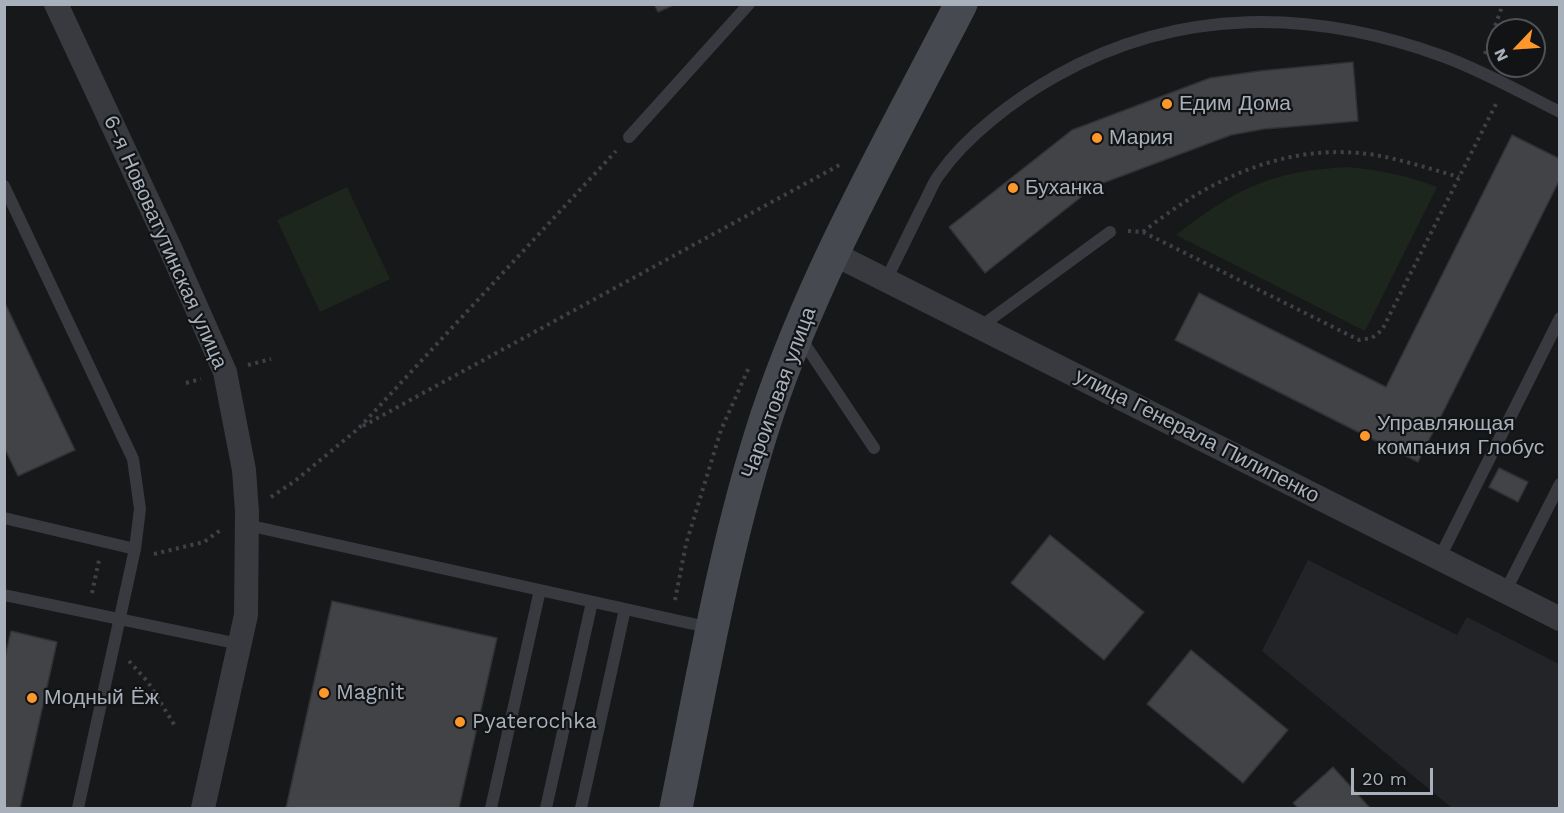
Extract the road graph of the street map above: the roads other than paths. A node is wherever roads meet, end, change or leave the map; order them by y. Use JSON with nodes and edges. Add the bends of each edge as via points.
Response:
{"nodes":[{"id":1,"x":56,"y":4,"type":"edge"},
{"id":2,"x":749,"y":4,"type":"edge"},
{"id":3,"x":961,"y":4,"type":"edge"},
{"id":4,"x":1560,"y":112,"type":"edge"},
{"id":5,"x":629,"y":137,"type":"road end"},
{"id":6,"x":4,"y":186,"type":"edge"},
{"id":7,"x":1110,"y":232,"type":"dead end"},
{"id":8,"x":834,"y":254,"type":"junction"},
{"id":9,"x":886,"y":280,"type":"junction"},
{"id":10,"x":1560,"y":318,"type":"edge"},
{"id":11,"x":980,"y":327,"type":"junction"},
{"id":12,"x":798,"y":333,"type":"junction"},
{"id":13,"x":874,"y":448,"type":"dead end"},
{"id":14,"x":1560,"y":484,"type":"edge"},
{"id":15,"x":4,"y":518,"type":"edge"},
{"id":16,"x":247,"y":525,"type":"junction"},
{"id":17,"x":135,"y":549,"type":"junction"},
{"id":18,"x":1439,"y":559,"type":"junction"},
{"id":19,"x":540,"y":590,"type":"junction"},
{"id":20,"x":1505,"y":592,"type":"junction"},
{"id":21,"x":4,"y":595,"type":"edge"},
{"id":22,"x":592,"y":602,"type":"junction"},
{"id":23,"x":625,"y":609,"type":"junction"},
{"id":24,"x":119,"y":618,"type":"junction"},
{"id":25,"x":1560,"y":619,"type":"edge"},
{"id":26,"x":713,"y":629,"type":"junction"},
{"id":27,"x":239,"y":644,"type":"junction"},
{"id":28,"x":78,"y":808,"type":"edge"},
{"id":29,"x":203,"y":808,"type":"edge"},
{"id":30,"x":491,"y":808,"type":"edge"},
{"id":31,"x":546,"y":808,"type":"edge"},
{"id":32,"x":581,"y":808,"type":"edge"},
{"id":33,"x":676,"y":808,"type":"edge"}],
"edges":[{"from":1,"to":16,"type":"street","name":"6-я Нововатутинская улица","via":[[225,372],[244,470]]},
{"from":2,"to":5,"type":"lane"},
{"from":3,"to":8,"type":"street","name":"Чароитовая улица"},
{"from":4,"to":9,"type":"lane","via":[[1445,57],[1343,28],[1251,20],[1153,35],[1077,64],[995,118],[939,175]]},
{"from":6,"to":17,"type":"lane","via":[[133,459],[140,509]]},
{"from":7,"to":11,"type":"lane"},
{"from":8,"to":9,"type":"street","name":"улица Генерала Пилипенко"},
{"from":8,"to":12,"type":"street","name":"Чароитовая улица"},
{"from":9,"to":11,"type":"street","name":"улица Генерала Пилипенко"},
{"from":10,"to":18,"type":"lane"},
{"from":11,"to":18,"type":"street","name":"улица Генерала Пилипенко"},
{"from":12,"to":13,"type":"lane"},
{"from":12,"to":26,"type":"street","name":"Чароитовая улица","via":[[746,482]]},
{"from":14,"to":20,"type":"lane"},
{"from":15,"to":17,"type":"lane"},
{"from":16,"to":19,"type":"lane"},
{"from":16,"to":27,"type":"street","name":"6-я Нововатутинская улица","via":[[246,615]]},
{"from":17,"to":24,"type":"lane"},
{"from":18,"to":20,"type":"street","name":"улица Генерала Пилипенко"},
{"from":19,"to":22,"type":"lane"},
{"from":19,"to":30,"type":"lane"},
{"from":20,"to":25,"type":"street","name":"улица Генерала Пилипенко"},
{"from":21,"to":24,"type":"lane"},
{"from":22,"to":23,"type":"lane"},
{"from":22,"to":31,"type":"lane"},
{"from":23,"to":26,"type":"lane"},
{"from":23,"to":32,"type":"lane"},
{"from":24,"to":27,"type":"lane"},
{"from":24,"to":28,"type":"lane"},
{"from":26,"to":33,"type":"street","name":"Чароитовая улица"},
{"from":27,"to":29,"type":"street","name":"6-я Нововатутинская улица"}]}
